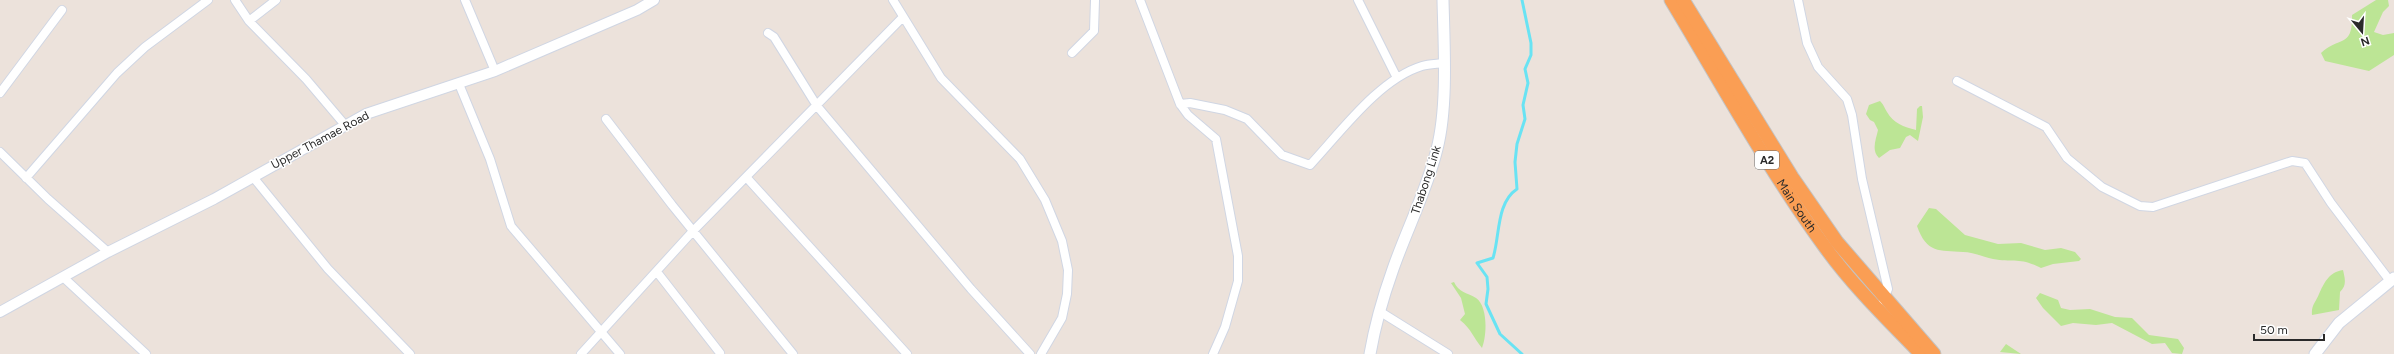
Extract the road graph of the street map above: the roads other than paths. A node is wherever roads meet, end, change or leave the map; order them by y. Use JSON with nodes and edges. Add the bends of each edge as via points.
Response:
{"nodes":[{"id":1,"x":208,"y":0,"type":"edge"},
{"id":2,"x":235,"y":0,"type":"edge"},
{"id":3,"x":276,"y":0,"type":"edge"},
{"id":4,"x":465,"y":0,"type":"edge"},
{"id":5,"x":654,"y":0,"type":"edge"},
{"id":6,"x":893,"y":0,"type":"edge"},
{"id":7,"x":1095,"y":0,"type":"edge"},
{"id":8,"x":1140,"y":0,"type":"edge"},
{"id":9,"x":1358,"y":0,"type":"edge"},
{"id":10,"x":1443,"y":0,"type":"edge"},
{"id":11,"x":1671,"y":0,"type":"edge"},
{"id":12,"x":1684,"y":0,"type":"edge"},
{"id":13,"x":1798,"y":0,"type":"edge"},
{"id":14,"x":62,"y":10,"type":"dead end"},
{"id":15,"x":902,"y":18,"type":"junction"},
{"id":16,"x":249,"y":21,"type":"junction"},
{"id":17,"x":768,"y":33,"type":"dead end"},
{"id":18,"x":1072,"y":53,"type":"dead end"},
{"id":19,"x":1444,"y":63,"type":"junction"},
{"id":20,"x":495,"y":71,"type":"junction"},
{"id":21,"x":1397,"y":78,"type":"junction"},
{"id":22,"x":1957,"y":81,"type":"dead end"},
{"id":23,"x":459,"y":84,"type":"junction"},
{"id":24,"x":0,"y":93,"type":"edge"},
{"id":25,"x":1180,"y":104,"type":"junction"},
{"id":26,"x":817,"y":106,"type":"junction"},
{"id":27,"x":606,"y":119,"type":"dead end"},
{"id":28,"x":344,"y":125,"type":"junction"},
{"id":29,"x":0,"y":152,"type":"edge"},
{"id":30,"x":253,"y":177,"type":"junction"},
{"id":31,"x":26,"y":178,"type":"junction"},
{"id":32,"x":747,"y":178,"type":"junction"},
{"id":33,"x":693,"y":232,"type":"junction"},
{"id":34,"x":108,"y":252,"type":"junction"},
{"id":35,"x":656,"y":272,"type":"junction"},
{"id":36,"x":63,"y":277,"type":"junction"},
{"id":37,"x":2392,"y":279,"type":"edge"},
{"id":38,"x":1881,"y":304,"type":"junction"},
{"id":39,"x":1379,"y":310,"type":"junction"},
{"id":40,"x":0,"y":312,"type":"edge"},
{"id":41,"x":601,"y":333,"type":"junction"},
{"id":42,"x":720,"y":353,"type":"edge"},
{"id":43,"x":146,"y":354,"type":"edge"},
{"id":44,"x":410,"y":354,"type":"edge"},
{"id":45,"x":581,"y":354,"type":"edge"},
{"id":46,"x":620,"y":354,"type":"edge"},
{"id":47,"x":792,"y":354,"type":"edge"},
{"id":48,"x":907,"y":354,"type":"edge"},
{"id":49,"x":1030,"y":354,"type":"edge"},
{"id":50,"x":1041,"y":354,"type":"edge"},
{"id":51,"x":1213,"y":354,"type":"edge"},
{"id":52,"x":1370,"y":354,"type":"edge"},
{"id":53,"x":1448,"y":354,"type":"edge"},
{"id":54,"x":1920,"y":354,"type":"edge"},
{"id":55,"x":1934,"y":354,"type":"edge"},
{"id":56,"x":2315,"y":354,"type":"edge"}],
"edges":[{"from":1,"to":31,"type":"street","via":[[145,47],[117,73]]},
{"from":2,"to":16,"type":"street"},
{"from":3,"to":16,"type":"street"},
{"from":4,"to":20,"type":"street"},
{"from":5,"to":20,"type":"street","name":"Upper Thamae Road","via":[[637,10]]},
{"from":6,"to":15,"type":"street"},
{"from":7,"to":18,"type":"street","via":[[1094,31]]},
{"from":8,"to":25,"type":"street"},
{"from":9,"to":21,"type":"street"},
{"from":10,"to":19,"type":"main road","name":"Thabong Link"},
{"from":11,"to":38,"type":"highway","name":"Main South","number":"A2","via":[[1784,187],[1826,249]]},
{"from":12,"to":38,"type":"highway","name":"Main South","number":"A2","via":[[1792,177]]},
{"from":13,"to":38,"type":"street","via":[[1806,43],[1818,67],[1847,99],[1852,115],[1862,179],[1888,289]]},
{"from":14,"to":24,"type":"street"},
{"from":15,"to":26,"type":"street"},
{"from":15,"to":50,"type":"street","via":[[941,78],[1020,159],[1045,200],[1062,241],[1068,270],[1067,294],[1062,318]]},
{"from":16,"to":28,"type":"street","via":[[306,79]]},
{"from":17,"to":26,"type":"street","via":[[774,37]]},
{"from":19,"to":21,"type":"street","via":[[1423,66]]},
{"from":19,"to":39,"type":"main road","name":"Thabong Link","via":[[1438,148]]},
{"from":20,"to":23,"type":"street","name":"Upper Thamae Road"},
{"from":21,"to":25,"type":"street","via":[[1372,99],[1310,165],[1282,155],[1247,119],[1214,108],[1190,103]]},
{"from":22,"to":37,"type":"street","via":[[2046,127],[2067,158],[2102,187],[2140,206],[2153,207],[2292,161],[2304,163],[2331,203]]},
{"from":23,"to":28,"type":"street","name":"Upper Thamae Road","via":[[404,101]]},
{"from":23,"to":41,"type":"street","via":[[490,159],[511,226]]},
{"from":25,"to":51,"type":"street","via":[[1188,115],[1216,139],[1238,256],[1238,281],[1225,327]]},
{"from":26,"to":32,"type":"street"},
{"from":26,"to":49,"type":"street","via":[[971,289]]},
{"from":27,"to":33,"type":"street"},
{"from":28,"to":30,"type":"street","name":"Upper Thamae Road"},
{"from":29,"to":31,"type":"street"},
{"from":30,"to":34,"type":"street","name":"Upper Thamae Road","via":[[162,227]]},
{"from":30,"to":44,"type":"street","via":[[328,269]]},
{"from":31,"to":34,"type":"street"},
{"from":32,"to":33,"type":"street"},
{"from":32,"to":48,"type":"street"},
{"from":33,"to":35,"type":"street"},
{"from":33,"to":47,"type":"street"},
{"from":34,"to":36,"type":"street","name":"Upper Thamae Road"},
{"from":35,"to":41,"type":"street"},
{"from":35,"to":42,"type":"street"},
{"from":36,"to":40,"type":"street","name":"Upper Thamae Road"},
{"from":36,"to":43,"type":"street"},
{"from":37,"to":56,"type":"main road","via":[[2339,323]]},
{"from":38,"to":54,"type":"highway","name":"Main South","number":"A2"},
{"from":38,"to":55,"type":"highway","name":"Main South","number":"A2"},
{"from":39,"to":52,"type":"main road","name":"Thabong Link"},
{"from":39,"to":53,"type":"street"},
{"from":41,"to":45,"type":"street"},
{"from":41,"to":46,"type":"street"}]}
